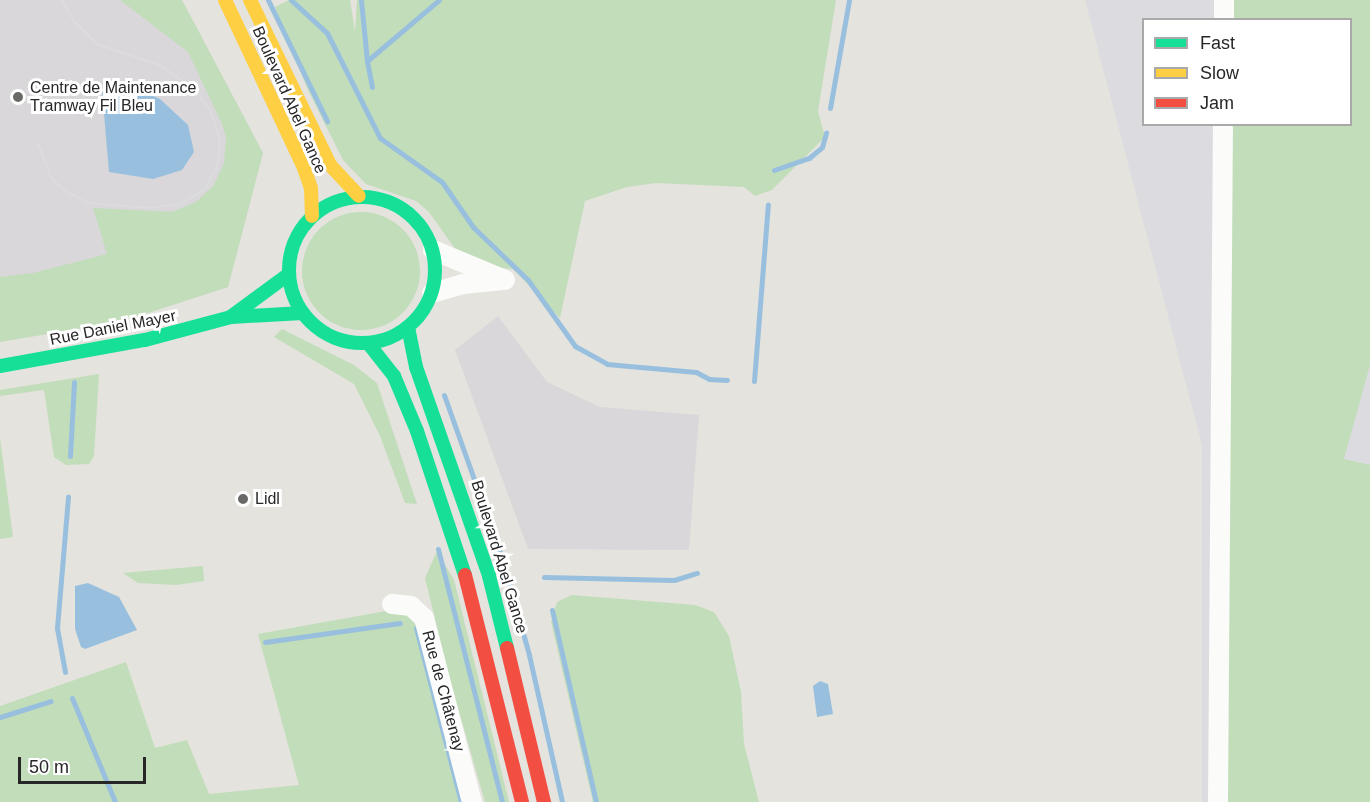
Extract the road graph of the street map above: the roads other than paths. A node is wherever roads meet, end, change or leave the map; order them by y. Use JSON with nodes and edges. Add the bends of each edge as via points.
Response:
{"nodes":[{"id":1,"x":225,"y":0,"type":"edge"},
{"id":2,"x":250,"y":0,"type":"edge"},
{"id":3,"x":1224,"y":0,"type":"edge"},
{"id":4,"x":1224,"y":18,"type":"edge"},
{"id":5,"x":1223,"y":126,"type":"edge"},
{"id":6,"x":359,"y":196,"type":"junction"},
{"id":7,"x":312,"y":216,"type":"junction"},
{"id":8,"x":433,"y":250,"type":"junction"},
{"id":9,"x":289,"y":274,"type":"junction"},
{"id":10,"x":432,"y":293,"type":"junction"},
{"id":11,"x":303,"y":313,"type":"junction"},
{"id":12,"x":231,"y":317,"type":"junction"},
{"id":13,"x":408,"y":327,"type":"junction"},
{"id":14,"x":368,"y":343,"type":"junction"},
{"id":15,"x":0,"y":366,"type":"edge"},
{"id":16,"x":392,"y":604,"type":"dead end"},
{"id":17,"x":472,"y":802,"type":"edge"},
{"id":18,"x":522,"y":802,"type":"edge"},
{"id":19,"x":544,"y":802,"type":"edge"},
{"id":20,"x":1218,"y":802,"type":"edge"}],
"edges":[{"from":1,"to":7,"type":"main road","name":"Boulevard Abel Gance","via":[[304,168]]},
{"from":2,"to":6,"type":"main road","name":"Boulevard Abel Gance","via":[[330,165]]},
{"from":3,"to":4,"type":"street"},
{"from":5,"to":20,"type":"street"},
{"from":6,"to":7,"type":"main road","via":[[333,202]]},
{"from":6,"to":8,"type":"main road","via":[[381,199],[401,208],[418,223]]},
{"from":7,"to":9,"type":"main road","via":[[295,241]]},
{"from":8,"to":10,"type":"main road"},
{"from":8,"to":10,"type":"street","via":[[506,280],[463,284]]},
{"from":9,"to":11,"type":"main road","via":[[293,295]]},
{"from":9,"to":12,"type":"main road","name":"Rue Daniel Mayer"},
{"from":10,"to":13,"type":"main road"},
{"from":11,"to":12,"type":"main road","name":"Rue Daniel Mayer"},
{"from":11,"to":14,"type":"main road","via":[[329,335]]},
{"from":12,"to":15,"type":"main road","name":"Rue Daniel Mayer","via":[[145,340]]},
{"from":13,"to":14,"type":"main road"},
{"from":13,"to":19,"type":"main road","name":"Boulevard Abel Gance","via":[[416,367],[489,576]]},
{"from":14,"to":18,"type":"main road","via":[[394,376],[417,431],[468,583]]},
{"from":16,"to":17,"type":"street","name":"Rue de Châtenay","via":[[411,606],[424,618]]}]}
